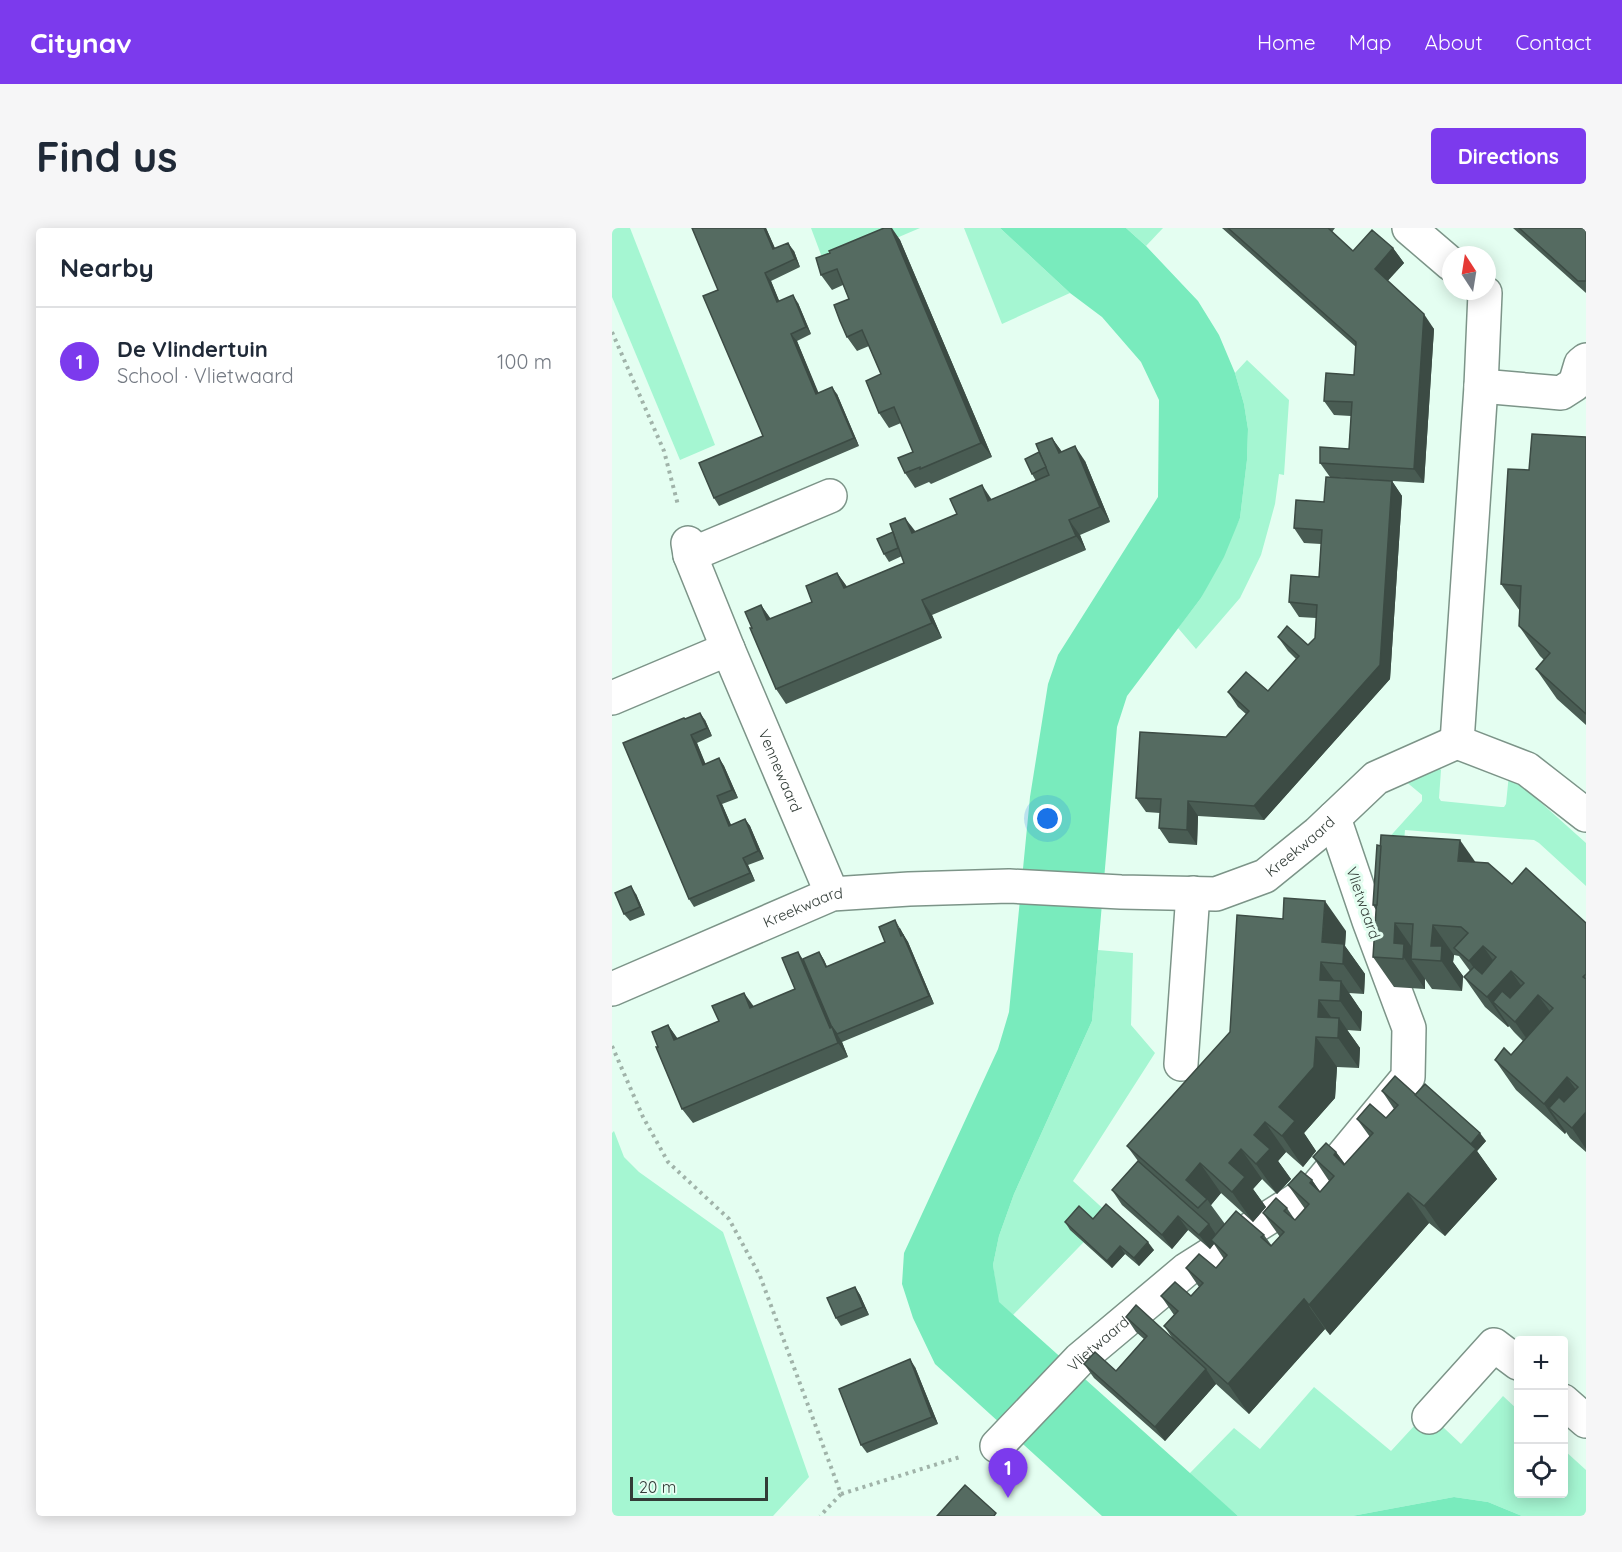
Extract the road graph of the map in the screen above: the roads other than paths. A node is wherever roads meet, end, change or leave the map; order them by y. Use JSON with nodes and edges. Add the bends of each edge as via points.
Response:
{"nodes":[{"id":1,"x":1409,"y":228,"type":"edge"},
{"id":2,"x":1442,"y":256,"type":"edge"},
{"id":3,"x":1485,"y":300,"type":"edge"},
{"id":4,"x":1586,"y":360,"type":"edge"},
{"id":5,"x":1481,"y":386,"type":"junction"},
{"id":6,"x":830,"y":496,"type":"dead end"},
{"id":7,"x":728,"y":649,"type":"junction"},
{"id":8,"x":612,"y":698,"type":"edge"},
{"id":9,"x":1457,"y":742,"type":"junction"},
{"id":10,"x":1586,"y":815,"type":"edge"},
{"id":11,"x":1334,"y":818,"type":"junction"},
{"id":12,"x":1193,"y":893,"type":"junction"},
{"id":13,"x":832,"y":894,"type":"junction"},
{"id":14,"x":612,"y":989,"type":"edge"},
{"id":15,"x":1181,"y":1064,"type":"dead end"},
{"id":16,"x":1514,"y":1360,"type":"edge"},
{"id":17,"x":1568,"y":1405,"type":"edge"},
{"id":18,"x":1429,"y":1417,"type":"dead end"},
{"id":19,"x":1586,"y":1421,"type":"edge"},
{"id":20,"x":997,"y":1446,"type":"road end"}],
"edges":[{"from":1,"to":2,"type":"street"},
{"from":3,"to":5,"type":"street"},
{"from":4,"to":5,"type":"street","via":[[1575,384],[1561,393]]},
{"from":5,"to":9,"type":"street"},
{"from":6,"to":7,"type":"street","name":"Vennewaard","via":[[689,549]]},
{"from":7,"to":8,"type":"street"},
{"from":7,"to":13,"type":"street","name":"Vennewaard"},
{"from":9,"to":10,"type":"street","via":[[1527,769]]},
{"from":9,"to":11,"type":"street","name":"Kreekwaard","via":[[1376,778]]},
{"from":11,"to":12,"type":"street","name":"Kreekwaard","via":[[1265,876],[1216,894]]},
{"from":11,"to":20,"type":"street","name":"Vlietwaard","via":[[1409,1029],[1408,1077],[1317,1187],[1186,1270],[1080,1359]]},
{"from":12,"to":13,"type":"street","name":"Kreekwaard","via":[[1010,886]]},
{"from":12,"to":15,"type":"street"},
{"from":13,"to":14,"type":"street","name":"Kreekwaard"},
{"from":16,"to":18,"type":"street","via":[[1494,1345]]},
{"from":17,"to":19,"type":"street"}]}
